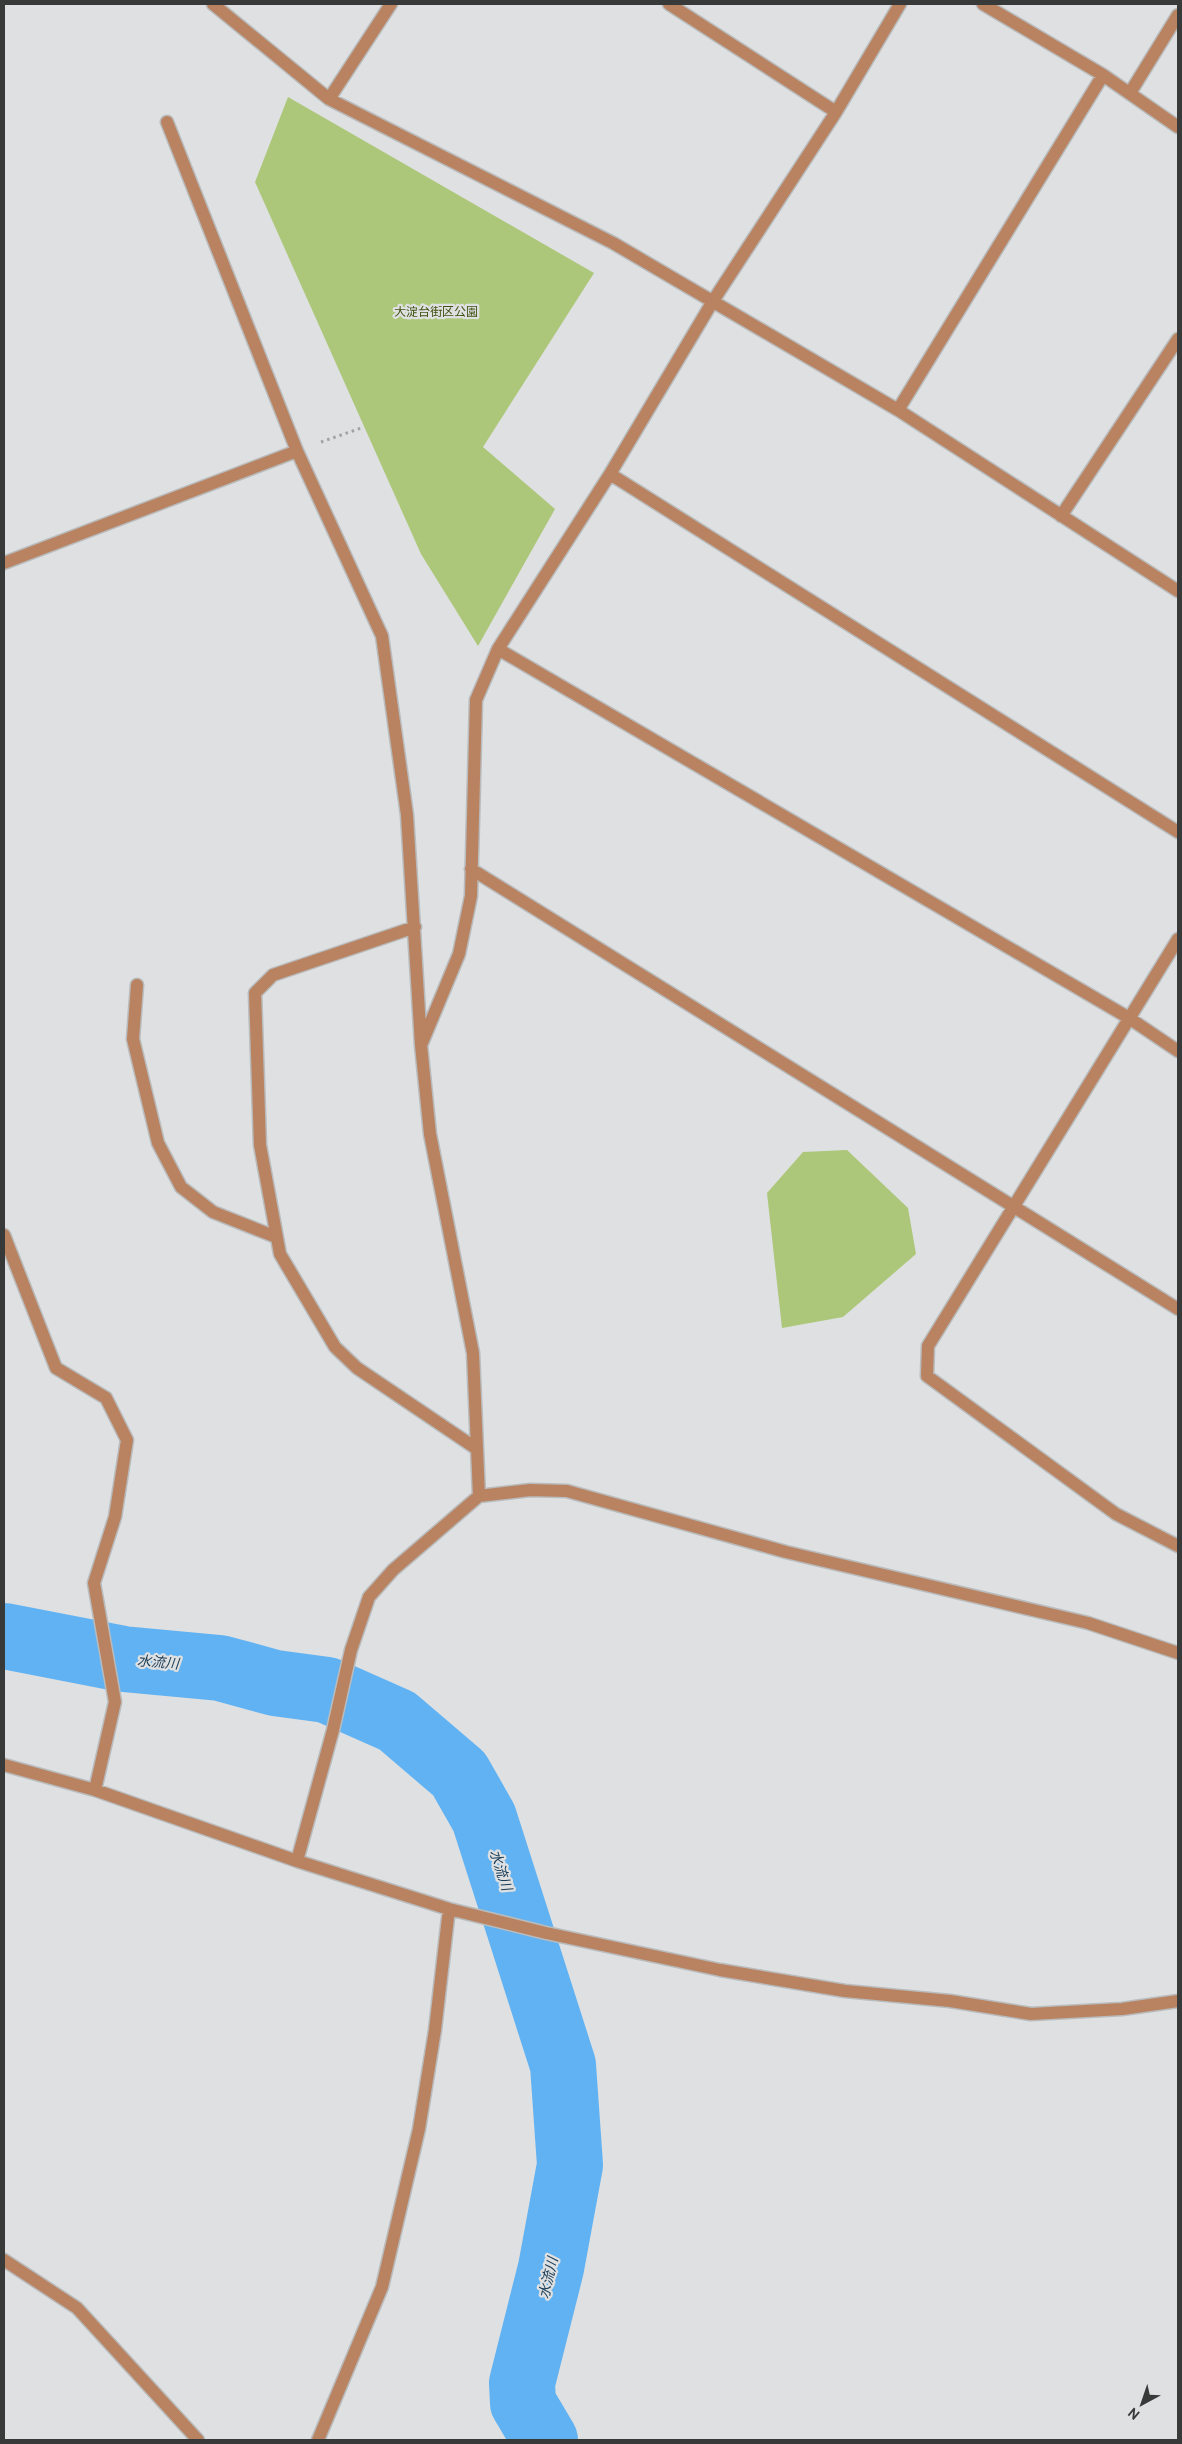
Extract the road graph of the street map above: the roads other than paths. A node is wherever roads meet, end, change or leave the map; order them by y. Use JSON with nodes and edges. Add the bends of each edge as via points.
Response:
{"nodes":[{"id":1,"x":212,"y":4,"type":"edge"},
{"id":2,"x":391,"y":4,"type":"edge"},
{"id":3,"x":669,"y":4,"type":"edge"},
{"id":4,"x":900,"y":4,"type":"edge"},
{"id":5,"x":983,"y":4,"type":"edge"},
{"id":6,"x":1178,"y":15,"type":"edge"},
{"id":7,"x":1103,"y":75,"type":"junction"},
{"id":8,"x":1130,"y":93,"type":"junction"},
{"id":9,"x":329,"y":99,"type":"junction"},
{"id":10,"x":836,"y":112,"type":"junction"},
{"id":11,"x":167,"y":122,"type":"dead end"},
{"id":12,"x":1178,"y":128,"type":"edge"},
{"id":13,"x":713,"y":301,"type":"junction"},
{"id":14,"x":1178,"y":339,"type":"edge"},
{"id":15,"x":898,"y":410,"type":"junction"},
{"id":16,"x":297,"y":451,"type":"junction"},
{"id":17,"x":610,"y":474,"type":"junction"},
{"id":18,"x":1061,"y":516,"type":"junction"},
{"id":19,"x":4,"y":564,"type":"edge"},
{"id":20,"x":1178,"y":591,"type":"edge"},
{"id":21,"x":498,"y":649,"type":"junction"},
{"id":22,"x":1178,"y":832,"type":"edge"},
{"id":23,"x":471,"y":869,"type":"junction"},
{"id":24,"x":415,"y":926,"type":"junction"},
{"id":25,"x":1178,"y":939,"type":"edge"},
{"id":26,"x":137,"y":985,"type":"dead end"},
{"id":27,"x":1129,"y":1018,"type":"junction"},
{"id":28,"x":421,"y":1045,"type":"junction"},
{"id":29,"x":1178,"y":1051,"type":"edge"},
{"id":30,"x":1013,"y":1207,"type":"junction"},
{"id":31,"x":4,"y":1236,"type":"edge"},
{"id":32,"x":276,"y":1236,"type":"junction"},
{"id":33,"x":1178,"y":1309,"type":"edge"},
{"id":34,"x":478,"y":1449,"type":"junction"},
{"id":35,"x":479,"y":1496,"type":"junction"},
{"id":36,"x":1178,"y":1546,"type":"edge"},
{"id":37,"x":1178,"y":1653,"type":"edge"},
{"id":38,"x":4,"y":1765,"type":"edge"},
{"id":39,"x":95,"y":1790,"type":"junction"},
{"id":40,"x":297,"y":1861,"type":"junction"},
{"id":41,"x":449,"y":1909,"type":"junction"},
{"id":42,"x":1178,"y":2001,"type":"edge"},
{"id":43,"x":4,"y":2260,"type":"edge"},
{"id":44,"x":198,"y":2440,"type":"edge"},
{"id":45,"x":318,"y":2440,"type":"edge"}],
"edges":[{"from":1,"to":9,"type":"street"},
{"from":2,"to":9,"type":"street"},
{"from":3,"to":10,"type":"street"},
{"from":4,"to":10,"type":"street"},
{"from":5,"to":7,"type":"street"},
{"from":6,"to":8,"type":"street"},
{"from":7,"to":8,"type":"street"},
{"from":7,"to":15,"type":"street"},
{"from":8,"to":12,"type":"street"},
{"from":9,"to":13,"type":"street","via":[[613,243]]},
{"from":10,"to":13,"type":"street"},
{"from":11,"to":16,"type":"street"},
{"from":13,"to":15,"type":"street"},
{"from":13,"to":17,"type":"street"},
{"from":14,"to":18,"type":"street"},
{"from":15,"to":18,"type":"street"},
{"from":16,"to":19,"type":"street"},
{"from":16,"to":24,"type":"street","via":[[382,636],[407,815]]},
{"from":17,"to":21,"type":"street"},
{"from":17,"to":22,"type":"street"},
{"from":18,"to":20,"type":"street"},
{"from":21,"to":23,"type":"street","via":[[476,700]]},
{"from":21,"to":27,"type":"street"},
{"from":23,"to":28,"type":"street","via":[[471,896],[460,954]]},
{"from":23,"to":30,"type":"street"},
{"from":24,"to":28,"type":"street"},
{"from":24,"to":32,"type":"street","via":[[273,975],[255,993],[260,1145]]},
{"from":25,"to":27,"type":"street"},
{"from":26,"to":32,"type":"street","via":[[133,1039],[158,1143],[181,1188],[213,1212]]},
{"from":27,"to":29,"type":"street"},
{"from":27,"to":30,"type":"street"},
{"from":28,"to":34,"type":"street","via":[[430,1134],[474,1353]]},
{"from":30,"to":33,"type":"street"},
{"from":30,"to":36,"type":"street","via":[[928,1346],[927,1376],[1116,1514]]},
{"from":31,"to":39,"type":"street","via":[[56,1368],[106,1398],[126,1440],[115,1517],[94,1583],[115,1702]]},
{"from":32,"to":34,"type":"street","via":[[280,1254],[335,1347],[357,1368]]},
{"from":34,"to":35,"type":"street"},
{"from":35,"to":37,"type":"street","via":[[530,1490],[568,1491],[786,1552],[1088,1623]]},
{"from":35,"to":40,"type":"street","via":[[393,1570],[369,1597],[351,1650]]},
{"from":38,"to":39,"type":"street"},
{"from":39,"to":40,"type":"street"},
{"from":40,"to":41,"type":"street"},
{"from":41,"to":42,"type":"street","via":[[546,1933],[846,1991],[950,2001],[1031,2014],[1122,2009]]},
{"from":41,"to":45,"type":"street","via":[[419,2130],[382,2287]]},
{"from":43,"to":44,"type":"street","via":[[77,2308]]}]}
